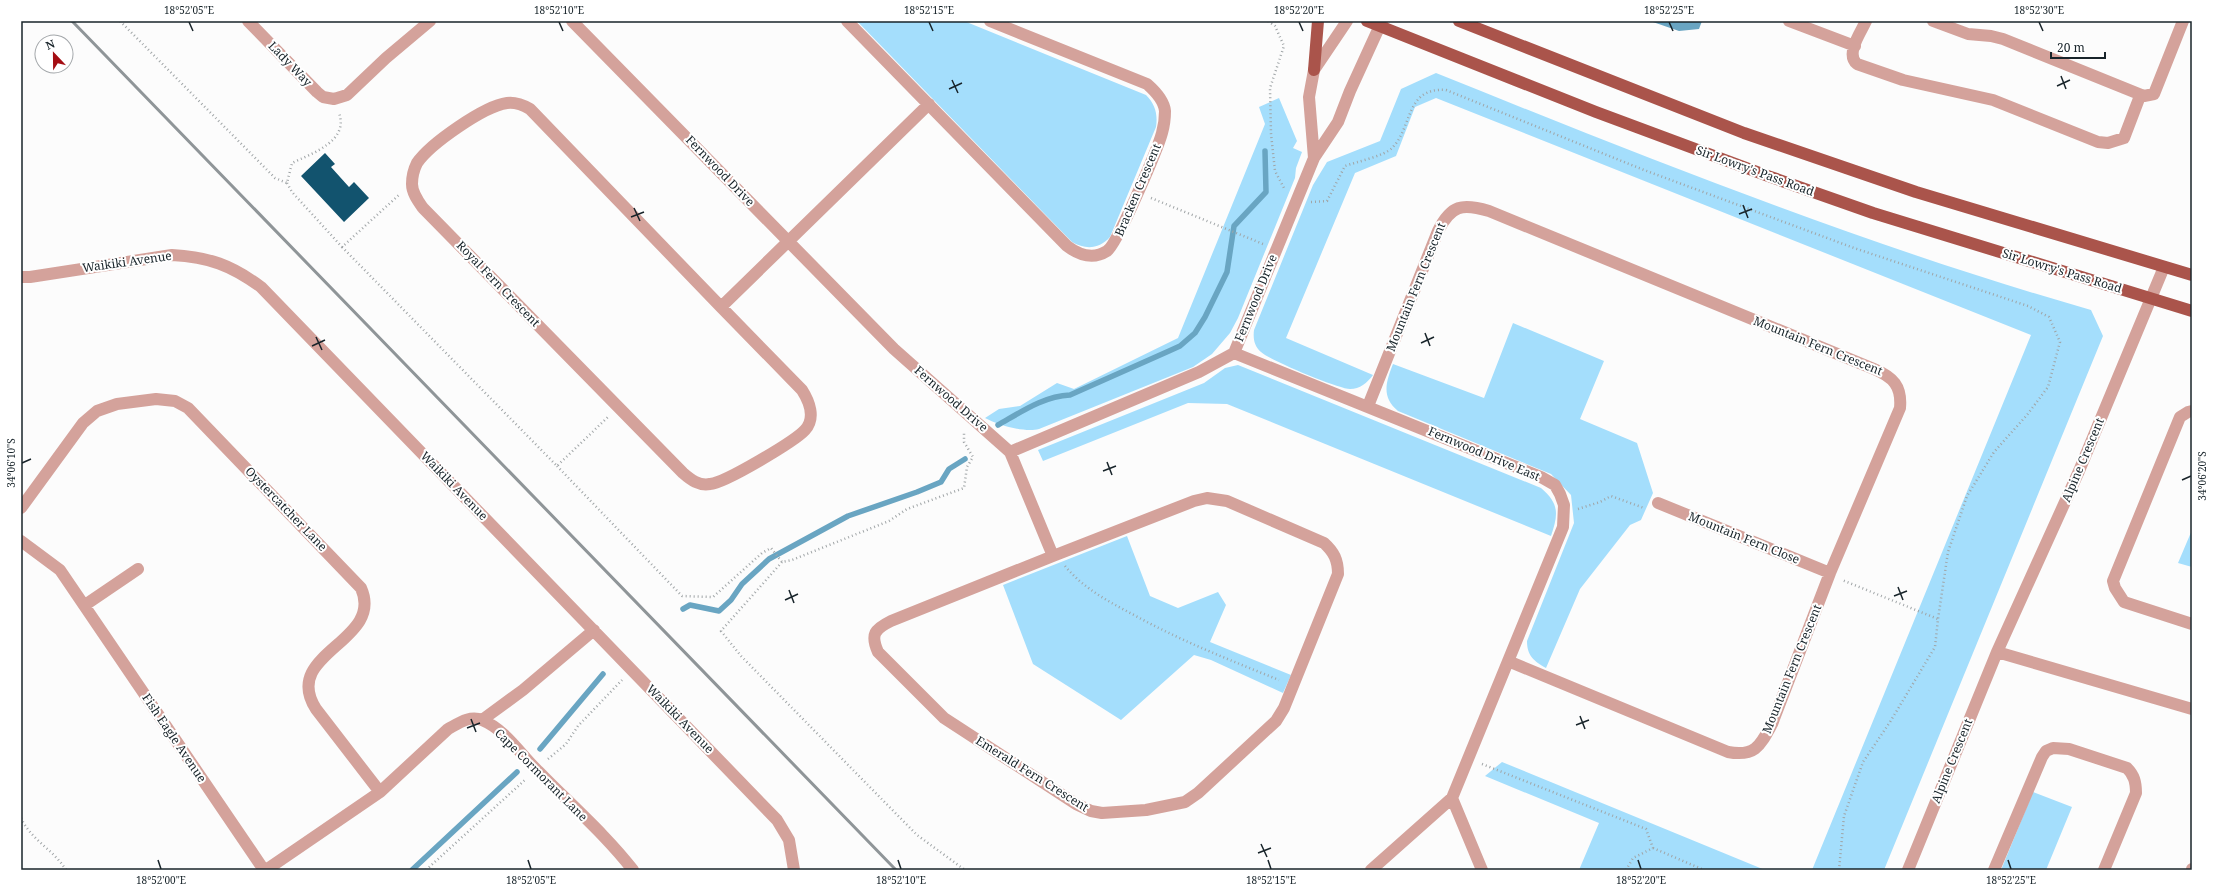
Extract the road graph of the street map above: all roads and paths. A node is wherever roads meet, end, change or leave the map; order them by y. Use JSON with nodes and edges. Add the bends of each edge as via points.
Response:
{"nodes":[{"id":1,"x":120,"y":21,"type":"edge"},
{"id":2,"x":248,"y":21,"type":"edge"},
{"id":3,"x":430,"y":21,"type":"edge"},
{"id":4,"x":572,"y":21,"type":"edge"},
{"id":5,"x":847,"y":21,"type":"edge"},
{"id":6,"x":990,"y":21,"type":"edge"},
{"id":7,"x":1268,"y":21,"type":"edge"},
{"id":8,"x":1318,"y":21,"type":"edge"},
{"id":9,"x":1347,"y":21,"type":"edge"},
{"id":10,"x":1367,"y":21,"type":"edge"},
{"id":11,"x":1459,"y":21,"type":"edge"},
{"id":12,"x":1788,"y":21,"type":"edge"},
{"id":13,"x":1866,"y":21,"type":"edge"},
{"id":14,"x":1933,"y":21,"type":"edge"},
{"id":15,"x":2183,"y":21,"type":"edge"},
{"id":16,"x":1381,"y":24,"type":"edge"},
{"id":17,"x":1853,"y":50,"type":"junction"},
{"id":18,"x":1314,"y":70,"type":"junction"},
{"id":19,"x":2140,"y":96,"type":"junction"},
{"id":20,"x":334,"y":99,"type":"junction"},
{"id":21,"x":928,"y":104,"type":"junction"},
{"id":22,"x":1314,"y":158,"type":"junction"},
{"id":23,"x":287,"y":183,"type":"junction"},
{"id":24,"x":412,"y":185,"type":"junction"},
{"id":25,"x":1138,"y":192,"type":"junction"},
{"id":26,"x":1298,"y":196,"type":"junction"},
{"id":27,"x":788,"y":242,"type":"junction"},
{"id":28,"x":342,"y":247,"type":"junction"},
{"id":29,"x":1276,"y":250,"type":"junction"},
{"id":30,"x":2164,"y":267,"type":"junction"},
{"id":31,"x":2192,"y":275,"type":"edge"},
{"id":32,"x":24,"y":279,"type":"edge"},
{"id":33,"x":2150,"y":298,"type":"junction"},
{"id":34,"x":721,"y":307,"type":"junction"},
{"id":35,"x":2192,"y":311,"type":"edge"},
{"id":36,"x":1234,"y":353,"type":"junction"},
{"id":37,"x":1368,"y":406,"type":"junction"},
{"id":38,"x":618,"y":407,"type":"junction"},
{"id":39,"x":2192,"y":411,"type":"edge"},
{"id":40,"x":973,"y":417,"type":"junction"},
{"id":41,"x":1010,"y":452,"type":"junction"},
{"id":42,"x":557,"y":466,"type":"junction"},
{"id":43,"x":1658,"y":503,"type":"joint"},
{"id":44,"x":1564,"y":505,"type":"junction"},
{"id":45,"x":21,"y":508,"type":"edge"},
{"id":46,"x":21,"y":541,"type":"edge"},
{"id":47,"x":1053,"y":556,"type":"junction"},
{"id":48,"x":782,"y":562,"type":"junction"},
{"id":49,"x":138,"y":570,"type":"dead end"},
{"id":50,"x":1830,"y":573,"type":"junction"},
{"id":51,"x":85,"y":605,"type":"junction"},
{"id":52,"x":1938,"y":619,"type":"junction"},
{"id":53,"x":2192,"y":624,"type":"edge"},
{"id":54,"x":594,"y":630,"type":"junction"},
{"id":55,"x":1997,"y":652,"type":"junction"},
{"id":56,"x":1508,"y":661,"type":"junction"},
{"id":57,"x":1293,"y":686,"type":"junction"},
{"id":58,"x":2192,"y":709,"type":"edge"},
{"id":59,"x":482,"y":720,"type":"junction"},
{"id":60,"x":1468,"y":759,"type":"junction"},
{"id":61,"x":380,"y":792,"type":"junction"},
{"id":62,"x":1452,"y":798,"type":"junction"},
{"id":63,"x":21,"y":818,"type":"edge"},
{"id":64,"x":1654,"y":848,"type":"junction"},
{"id":65,"x":66,"y":870,"type":"edge"},
{"id":66,"x":265,"y":870,"type":"edge"},
{"id":67,"x":633,"y":870,"type":"edge"},
{"id":68,"x":794,"y":870,"type":"edge"},
{"id":69,"x":965,"y":870,"type":"edge"},
{"id":70,"x":1371,"y":870,"type":"edge"},
{"id":71,"x":1482,"y":870,"type":"edge"},
{"id":72,"x":1626,"y":870,"type":"edge"},
{"id":73,"x":1704,"y":870,"type":"edge"},
{"id":74,"x":1839,"y":870,"type":"edge"},
{"id":75,"x":1908,"y":870,"type":"edge"},
{"id":76,"x":1994,"y":870,"type":"edge"},
{"id":77,"x":2104,"y":870,"type":"edge"}],
"edges":[{"from":1,"to":23,"type":"path","via":[[275,178]]},
{"from":2,"to":20,"type":"street","name":"Lady Way","via":[[323,98]]},
{"from":3,"to":20,"type":"street","via":[[347,94]]},
{"from":4,"to":27,"type":"street","name":"Fernwood Drive","via":[[673,121]]},
{"from":5,"to":21,"type":"street","name":"Bracken Crescent"},
{"from":6,"to":25,"type":"street","name":"Bracken Crescent","via":[[1147,84],[1156,92],[1165,110],[1163,126]]},
{"from":7,"to":26,"type":"path","via":[[1275,26],[1284,46],[1270,88],[1275,172],[1284,189]]},
{"from":8,"to":18,"type":"main road"},
{"from":9,"to":18,"type":"street","name":"Fernwood Drive"},
{"from":10,"to":16,"type":"main road","name":"Sir Lowry's Pass Road"},
{"from":11,"to":30,"type":"main road","via":[[1744,133],[1916,192]]},
{"from":12,"to":17,"type":"street"},
{"from":13,"to":17,"type":"street"},
{"from":14,"to":19,"type":"street","via":[[1968,34],[2003,39]]},
{"from":15,"to":19,"type":"street","via":[[2154,94]]},
{"from":16,"to":22,"type":"street","name":"Fernwood Drive","via":[[1338,122]]},
{"from":16,"to":33,"type":"main road","name":"Sir Lowry's Pass Road","via":[[1596,112],[1768,176],[1873,213]]},
{"from":17,"to":19,"type":"street","via":[[1853,60],[1857,64],[1890,77],[1993,100],[2098,142],[2108,143],[2124,138]]},
{"from":18,"to":22,"type":"street","name":"Fernwood Drive","via":[[1308,97]]},
{"from":20,"to":23,"type":"path","via":[[342,122],[337,136],[325,146],[292,163]]},
{"from":21,"to":25,"type":"street","name":"Bracken Crescent","via":[[1077,254],[1095,256],[1107,251],[1115,243]]},
{"from":21,"to":27,"type":"street"},
{"from":22,"to":26,"type":"street","name":"Fernwood Drive"},
{"from":23,"to":28,"type":"path","via":[[292,192]]},
{"from":24,"to":28,"type":"path"},
{"from":24,"to":34,"type":"street","name":"Royal Fern Crescent","via":[[416,164],[461,125],[493,106],[509,102],[523,105],[530,109]]},
{"from":24,"to":38,"type":"street","name":"Royal Fern Crescent","via":[[414,195],[423,208]]},
{"from":25,"to":29,"type":"path"},
{"from":26,"to":29,"type":"street","name":"Fernwood Drive"},
{"from":26,"to":52,"type":"path","via":[[1309,202],[1327,201],[1345,166],[1390,150],[1417,100],[1433,89],[1446,90],[1644,170],[1818,235],[2028,306],[2050,316],[2060,342],[2048,387],[1994,452],[1967,496],[1948,552]]},
{"from":27,"to":34,"type":"street"},
{"from":27,"to":40,"type":"street","name":"Fernwood Drive","via":[[894,349]]},
{"from":28,"to":42,"type":"path"},
{"from":29,"to":36,"type":"street","name":"Fernwood Drive"},
{"from":30,"to":31,"type":"main road"},
{"from":30,"to":33,"type":"street","name":"Alpine Crescent"},
{"from":32,"to":54,"type":"street","name":"Waikiki Avenue","via":[[172,255],[195,256],[220,262],[243,273],[261,287]]},
{"from":33,"to":35,"type":"main road","name":"Sir Lowry's Pass Road"},
{"from":33,"to":55,"type":"street","name":"Alpine Crescent","via":[[2080,471]]},
{"from":34,"to":38,"type":"street","name":"Royal Fern Crescent","via":[[802,390],[809,401],[811,414],[806,429],[793,440],[728,478],[711,484],[700,484],[683,473]]},
{"from":36,"to":37,"type":"street","name":"Fernwood Drive East"},
{"from":36,"to":41,"type":"street","name":"Fernwood Drive","via":[[1198,372]]},
{"from":37,"to":44,"type":"street","name":"Fernwood Drive East","via":[[1541,476],[1555,485]]},
{"from":37,"to":50,"type":"street","name":"Mountain Fern Crescent","via":[[1444,218],[1451,211],[1470,205],[1489,211],[1874,369],[1896,381],[1901,397],[1900,408]]},
{"from":38,"to":42,"type":"path"},
{"from":39,"to":53,"type":"street","via":[[2180,417],[2113,581],[2124,602]]},
{"from":40,"to":41,"type":"street","name":"Fernwood Drive"},
{"from":40,"to":48,"type":"path","via":[[963,426],[964,442],[973,457],[967,467],[964,488],[907,509],[881,524]]},
{"from":41,"to":47,"type":"street"},
{"from":42,"to":48,"type":"path","via":[[682,596],[713,597],[771,548]]},
{"from":43,"to":44,"type":"path","via":[[1653,511],[1611,496],[1578,509]]},
{"from":43,"to":50,"type":"street","name":"Mountain Fern Close"},
{"from":44,"to":56,"type":"street","name":"Fernwood Drive East","via":[[1563,527]]},
{"from":45,"to":61,"type":"street","name":"Oystercatcher Lane","via":[[83,423],[97,411],[116,404],[156,399],[175,401],[188,408],[361,588],[366,602],[361,621],[316,665],[308,687],[316,709]]},
{"from":46,"to":51,"type":"street","name":"Fish Eagle Avenue","via":[[60,570]]},
{"from":47,"to":57,"type":"path","via":[[1092,591],[1116,606],[1189,644]]},
{"from":47,"to":57,"type":"street","name":"Emerald Fern Crescent","via":[[1207,498],[1226,501],[1324,543],[1335,556],[1338,574]]},
{"from":47,"to":57,"type":"street","name":"Emerald Fern Crescent","via":[[891,621],[880,627],[874,638],[878,652],[944,718],[1076,804],[1102,813],[1146,810],[1185,802],[1276,721]]},
{"from":48,"to":69,"type":"path","via":[[720,631],[881,801],[917,835]]},
{"from":49,"to":51,"type":"street"},
{"from":50,"to":52,"type":"path"},
{"from":50,"to":56,"type":"street","name":"Mountain Fern Crescent","via":[[1772,724],[1751,752],[1728,752]]},
{"from":51,"to":66,"type":"street","name":"Fish Eagle Avenue"},
{"from":52,"to":74,"type":"path","via":[[1935,647],[1863,762],[1844,816]]},
{"from":54,"to":59,"type":"street","via":[[523,690]]},
{"from":54,"to":68,"type":"street","name":"Waikiki Avenue","via":[[777,820],[788,840]]},
{"from":55,"to":58,"type":"street"},
{"from":55,"to":75,"type":"street","name":"Alpine Crescent"},
{"from":56,"to":60,"type":"street","name":"Fernwood Drive East"},
{"from":59,"to":61,"type":"street","via":[[474,718],[461,721],[448,729]]},
{"from":59,"to":67,"type":"street","name":"Cape Cormorant Lane","via":[[511,741]]},
{"from":60,"to":62,"type":"street","name":"Fernwood Drive East"},
{"from":60,"to":64,"type":"path","via":[[1646,829]]},
{"from":61,"to":66,"type":"street"},
{"from":62,"to":70,"type":"street"},
{"from":62,"to":71,"type":"street"},
{"from":63,"to":65,"type":"path","via":[[31,834]]},
{"from":64,"to":72,"type":"path","via":[[1633,858]]},
{"from":64,"to":73,"type":"path"},
{"from":76,"to":77,"type":"street","via":[[2042,757],[2046,752],[2061,748],[2126,768],[2136,783],[2136,793]]}]}
